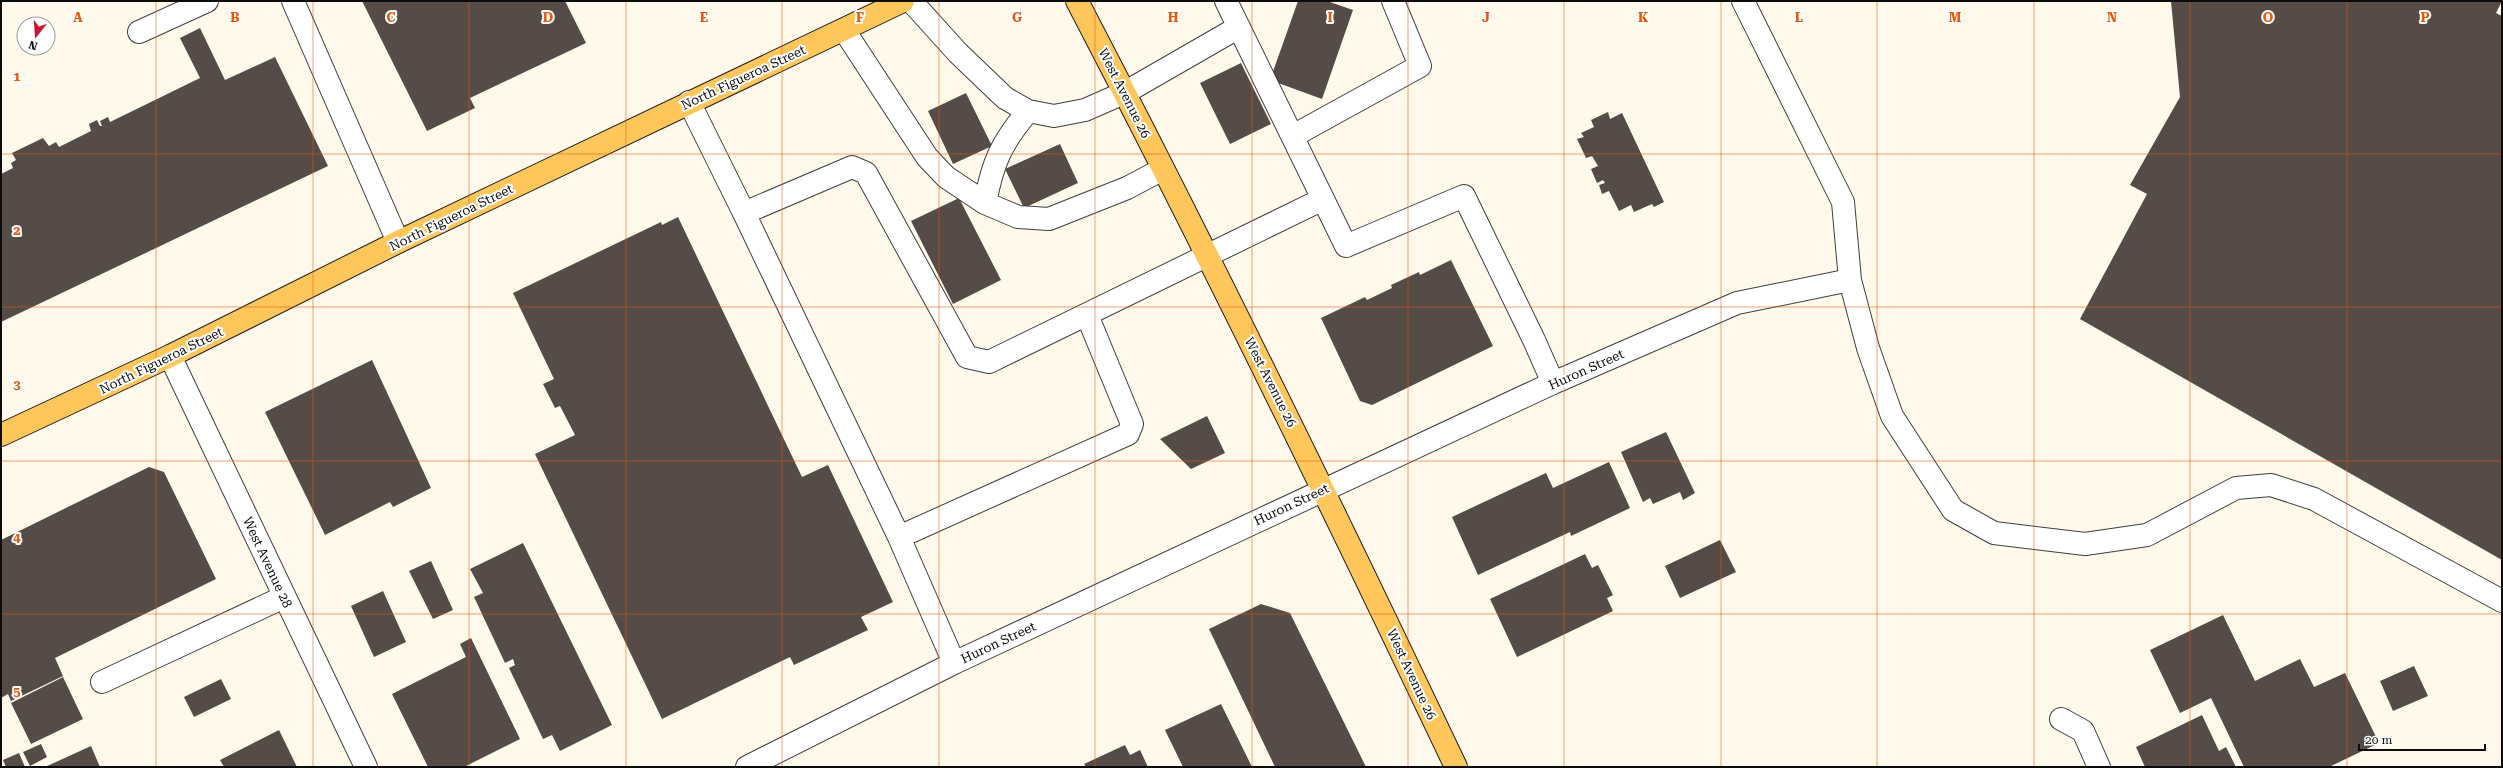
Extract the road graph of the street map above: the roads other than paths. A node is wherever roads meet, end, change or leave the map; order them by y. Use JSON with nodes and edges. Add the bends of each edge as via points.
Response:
{"nodes":[{"id":1,"x":208,"y":1,"type":"edge"},
{"id":2,"x":293,"y":1,"type":"edge"},
{"id":3,"x":903,"y":1,"type":"edge"},
{"id":4,"x":911,"y":1,"type":"edge"},
{"id":5,"x":1077,"y":1,"type":"edge"},
{"id":6,"x":1226,"y":1,"type":"edge"},
{"id":7,"x":1393,"y":1,"type":"edge"},
{"id":8,"x":1743,"y":1,"type":"edge"},
{"id":9,"x":1239,"y":27,"type":"junction"},
{"id":10,"x":844,"y":30,"type":"junction"},
{"id":11,"x":139,"y":32,"type":"dead end"},
{"id":12,"x":1126,"y":92,"type":"junction"},
{"id":13,"x":689,"y":102,"type":"junction"},
{"id":14,"x":1028,"y":111,"type":"junction"},
{"id":15,"x":1293,"y":136,"type":"junction"},
{"id":16,"x":1163,"y":169,"type":"junction"},
{"id":17,"x":1323,"y":199,"type":"junction"},
{"id":18,"x":986,"y":203,"type":"junction"},
{"id":19,"x":744,"y":213,"type":"junction"},
{"id":20,"x":398,"y":242,"type":"junction"},
{"id":21,"x":1208,"y":257,"type":"junction"},
{"id":22,"x":1850,"y":280,"type":"junction"},
{"id":23,"x":1086,"y":315,"type":"junction"},
{"id":24,"x":170,"y":356,"type":"junction"},
{"id":25,"x":1552,"y":383,"type":"junction"},
{"id":26,"x":1,"y":435,"type":"edge"},
{"id":27,"x":1324,"y":488,"type":"junction"},
{"id":28,"x":899,"y":537,"type":"junction"},
{"id":29,"x":284,"y":596,"type":"junction"},
{"id":30,"x":2502,"y":601,"type":"edge"},
{"id":31,"x":954,"y":663,"type":"junction"},
{"id":32,"x":102,"y":682,"type":"dead end"},
{"id":33,"x":2061,"y":719,"type":"dead end"},
{"id":34,"x":366,"y":767,"type":"edge"},
{"id":35,"x":747,"y":767,"type":"edge"},
{"id":36,"x":1456,"y":767,"type":"edge"},
{"id":37,"x":2099,"y":767,"type":"edge"}],
"edges":[{"from":1,"to":11,"type":"street"},
{"from":2,"to":20,"type":"street"},
{"from":3,"to":10,"type":"main road","name":"North Figueroa Street"},
{"from":4,"to":14,"type":"street","via":[[958,53],[1005,98]]},
{"from":5,"to":12,"type":"main road","name":"West Avenue 26"},
{"from":6,"to":9,"type":"street"},
{"from":7,"to":15,"type":"street","via":[[1420,66]]},
{"from":8,"to":22,"type":"street","via":[[1843,202]]},
{"from":9,"to":12,"type":"street"},
{"from":9,"to":15,"type":"street"},
{"from":10,"to":13,"type":"main road","name":"North Figueroa Street"},
{"from":10,"to":18,"type":"street","via":[[927,157],[946,177]]},
{"from":12,"to":14,"type":"street","via":[[1085,110],[1054,116]]},
{"from":12,"to":16,"type":"main road","name":"West Avenue 26"},
{"from":13,"to":19,"type":"street"},
{"from":13,"to":20,"type":"main road","name":"North Figueroa Street"},
{"from":14,"to":18,"type":"street","via":[[1007,137],[991,172]]},
{"from":15,"to":17,"type":"street"},
{"from":16,"to":18,"type":"street","via":[[1127,188],[1049,219],[1018,217]]},
{"from":16,"to":21,"type":"main road","name":"West Avenue 26"},
{"from":17,"to":21,"type":"street"},
{"from":17,"to":25,"type":"street","via":[[1346,246],[1464,196],[1534,340]]},
{"from":19,"to":23,"type":"street","via":[[852,167],[866,173],[968,357],[989,362]]},
{"from":19,"to":28,"type":"street"},
{"from":20,"to":24,"type":"main road","name":"North Figueroa Street"},
{"from":21,"to":23,"type":"street"},
{"from":21,"to":27,"type":"main road","name":"West Avenue 26"},
{"from":22,"to":25,"type":"street","name":"Huron Street","via":[[1737,303]]},
{"from":22,"to":30,"type":"street","via":[[1868,348],[1892,416],[1953,510],[1994,533],[2085,544],[2147,535],[2236,488],[2271,485],[2314,499]]},
{"from":23,"to":28,"type":"street","via":[[1132,424],[1128,434]]},
{"from":24,"to":26,"type":"main road","name":"North Figueroa Street"},
{"from":24,"to":29,"type":"street","name":"West Avenue 28"},
{"from":25,"to":27,"type":"street","name":"Huron Street"},
{"from":27,"to":31,"type":"street","name":"Huron Street"},
{"from":27,"to":36,"type":"main road","name":"West Avenue 26"},
{"from":28,"to":31,"type":"street"},
{"from":29,"to":32,"type":"street"},
{"from":29,"to":34,"type":"street","name":"West Avenue 28"},
{"from":31,"to":35,"type":"street","name":"Huron Street"},
{"from":33,"to":37,"type":"street","via":[[2083,731]]}]}
